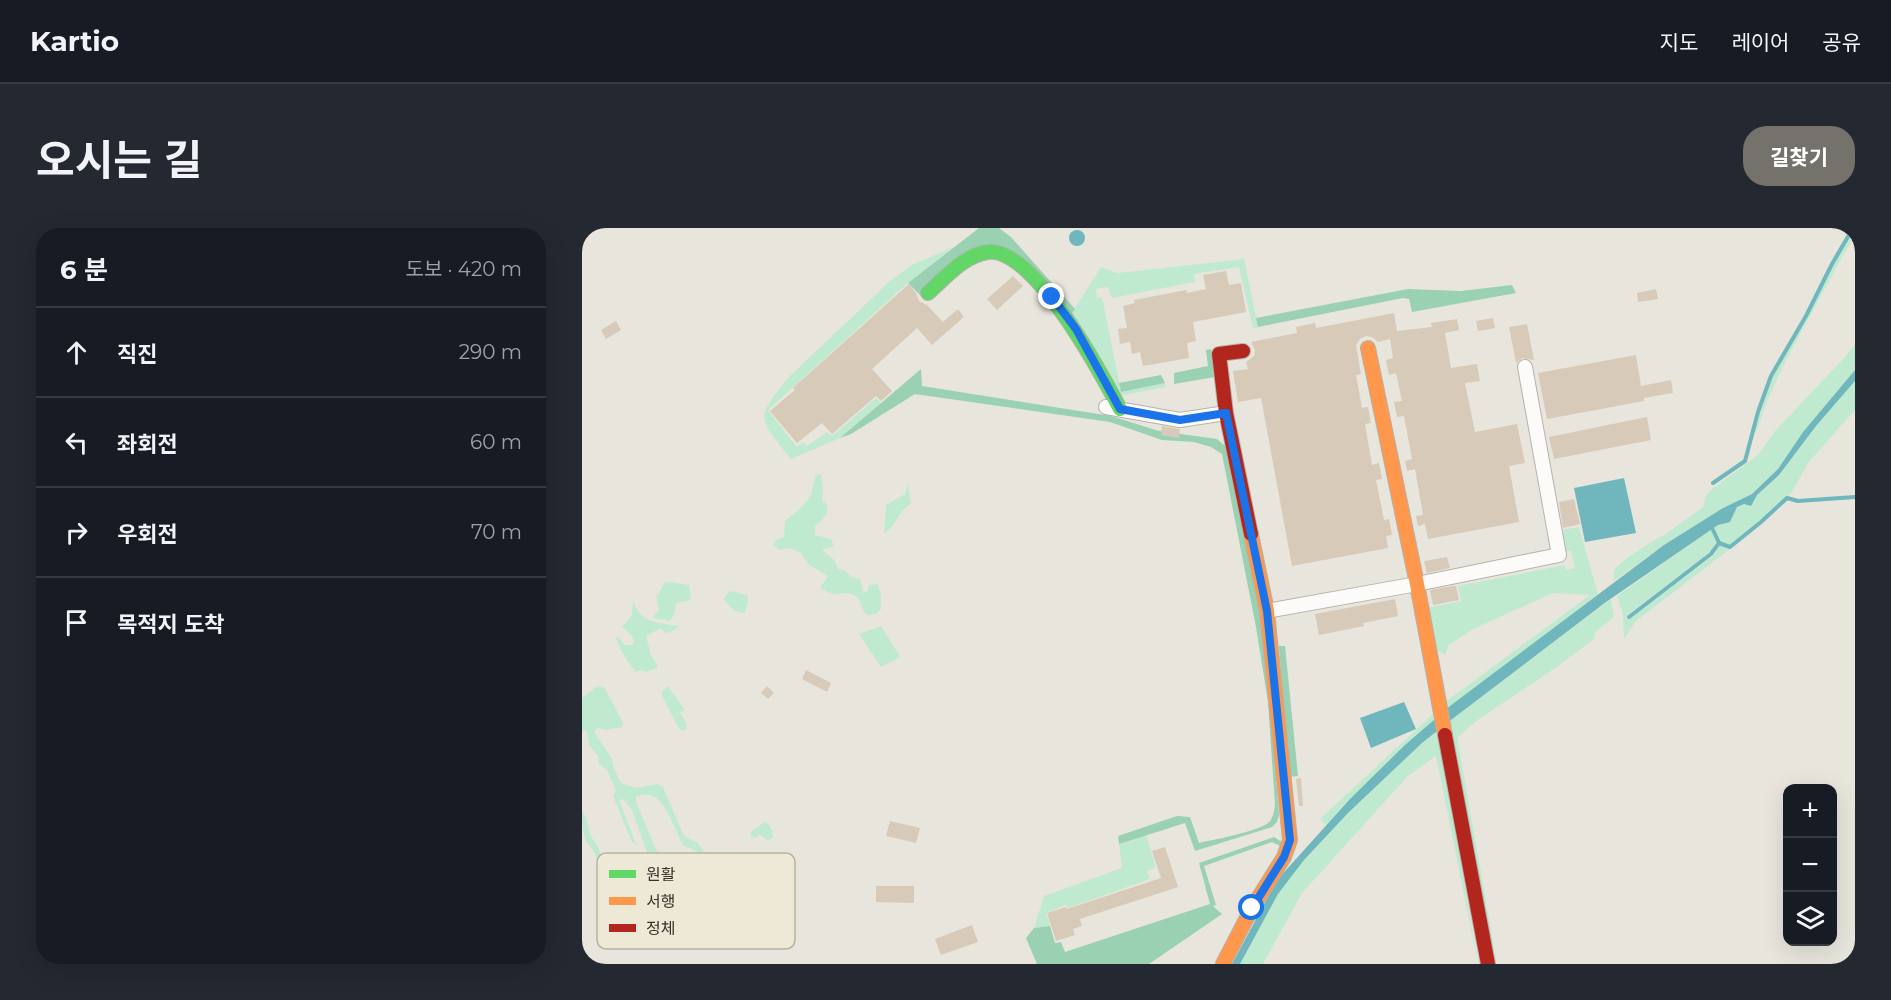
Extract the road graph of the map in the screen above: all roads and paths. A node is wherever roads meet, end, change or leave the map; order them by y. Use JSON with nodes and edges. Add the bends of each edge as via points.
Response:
{"nodes":[{"id":1,"x":928,"y":293,"type":"dead end"},
{"id":2,"x":1368,"y":348,"type":"dead end"},
{"id":3,"x":1243,"y":351,"type":"dead end"},
{"id":4,"x":1525,"y":367,"type":"dead end"},
{"id":5,"x":1226,"y":413,"type":"junction"},
{"id":6,"x":1417,"y":584,"type":"junction"},
{"id":7,"x":1267,"y":611,"type":"junction"},
{"id":8,"x":1222,"y":964,"type":"edge"},
{"id":9,"x":1488,"y":964,"type":"edge"}],
"edges":[{"from":1,"to":5,"type":"street","via":[[972,257],[1002,252],[1052,297],[1076,329],[1113,408],[1180,420]]},
{"from":2,"to":6,"type":"street"},
{"from":3,"to":5,"type":"street","via":[[1219,354]]},
{"from":4,"to":6,"type":"street","via":[[1559,555]]},
{"from":5,"to":7,"type":"street"},
{"from":6,"to":7,"type":"street"},
{"from":6,"to":9,"type":"street"},
{"from":7,"to":8,"type":"street","via":[[1290,840]]}]}
